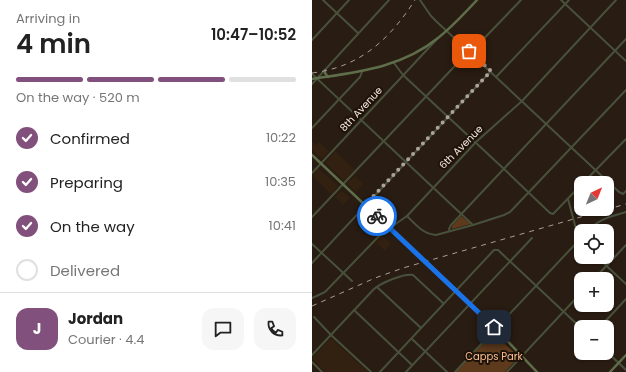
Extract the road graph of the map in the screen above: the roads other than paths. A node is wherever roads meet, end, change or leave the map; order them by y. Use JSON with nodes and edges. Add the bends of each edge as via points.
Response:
{"nodes":[{"id":1,"x":323,"y":0,"type":"edge"},
{"id":2,"x":349,"y":0,"type":"edge"},
{"id":3,"x":389,"y":0,"type":"edge"},
{"id":4,"x":420,"y":0,"type":"edge"},
{"id":5,"x":477,"y":0,"type":"edge"},
{"id":6,"x":521,"y":0,"type":"edge"},
{"id":7,"x":561,"y":0,"type":"edge"},
{"id":8,"x":569,"y":0,"type":"edge"},
{"id":9,"x":616,"y":0,"type":"edge"},
{"id":10,"x":565,"y":4,"type":"junction"},
{"id":11,"x":337,"y":13,"type":"junction"},
{"id":12,"x":590,"y":28,"type":"junction"},
{"id":13,"x":447,"y":30,"type":"junction"},
{"id":14,"x":358,"y":33,"type":"junction"},
{"id":15,"x":438,"y":38,"type":"junction"},
{"id":16,"x":626,"y":39,"type":"edge"},
{"id":17,"x":312,"y":40,"type":"edge"},
{"id":18,"x":424,"y":47,"type":"junction"},
{"id":19,"x":470,"y":51,"type":"junction"},
{"id":20,"x":615,"y":51,"type":"junction"},
{"id":21,"x":422,"y":56,"type":"junction"},
{"id":22,"x":626,"y":61,"type":"edge"},
{"id":23,"x":394,"y":63,"type":"junction"},
{"id":24,"x":325,"y":70,"type":"junction"},
{"id":25,"x":491,"y":71,"type":"junction"},
{"id":26,"x":362,"y":72,"type":"junction"},
{"id":27,"x":312,"y":74,"type":"edge"},
{"id":28,"x":403,"y":75,"type":"junction"},
{"id":29,"x":496,"y":76,"type":"junction"},
{"id":30,"x":328,"y":77,"type":"junction"},
{"id":31,"x":317,"y":78,"type":"junction"},
{"id":32,"x":312,"y":79,"type":"edge"},
{"id":33,"x":312,"y":84,"type":"edge"},
{"id":34,"x":626,"y":90,"type":"edge"},
{"id":35,"x":426,"y":96,"type":"junction"},
{"id":36,"x":339,"y":99,"type":"junction"},
{"id":37,"x":522,"y":101,"type":"junction"},
{"id":38,"x":448,"y":117,"type":"junction"},
{"id":39,"x":362,"y":120,"type":"junction"},
{"id":40,"x":546,"y":124,"type":"junction"},
{"id":41,"x":312,"y":128,"type":"edge"},
{"id":42,"x":626,"y":139,"type":"edge"},
{"id":43,"x":384,"y":141,"type":"junction"},
{"id":44,"x":476,"y":142,"type":"junction"},
{"id":45,"x":571,"y":147,"type":"junction"},
{"id":46,"x":312,"y":155,"type":"edge"},
{"id":47,"x":406,"y":162,"type":"junction"},
{"id":48,"x":321,"y":163,"type":"junction"},
{"id":49,"x":504,"y":168,"type":"junction"},
{"id":50,"x":596,"y":170,"type":"junction"},
{"id":51,"x":312,"y":173,"type":"edge"},
{"id":52,"x":590,"y":176,"type":"edge"},
{"id":53,"x":343,"y":184,"type":"junction"},
{"id":54,"x":433,"y":187,"type":"junction"},
{"id":55,"x":626,"y":191,"type":"edge"},
{"id":56,"x":529,"y":192,"type":"junction"},
{"id":57,"x":574,"y":193,"type":"edge"},
{"id":58,"x":568,"y":199,"type":"junction"},
{"id":59,"x":365,"y":205,"type":"junction"},
{"id":60,"x":626,"y":212,"type":"edge"},
{"id":61,"x":461,"y":214,"type":"junction"},
{"id":62,"x":407,"y":216,"type":"junction"},
{"id":63,"x":312,"y":217,"type":"edge"},
{"id":64,"x":575,"y":224,"type":"edge"},
{"id":65,"x":596,"y":224,"type":"edge"},
{"id":66,"x":473,"y":225,"type":"junction"},
{"id":67,"x":389,"y":227,"type":"junction"},
{"id":68,"x":450,"y":232,"type":"junction"},
{"id":69,"x":532,"y":238,"type":"dead end"},
{"id":70,"x":312,"y":244,"type":"edge"},
{"id":71,"x":626,"y":245,"type":"edge"},
{"id":72,"x":574,"y":246,"type":"edge"},
{"id":73,"x":321,"y":253,"type":"junction"},
{"id":74,"x":510,"y":261,"type":"junction"},
{"id":75,"x":312,"y":263,"type":"edge"},
{"id":76,"x":607,"y":266,"type":"junction"},
{"id":77,"x":601,"y":272,"type":"edge"},
{"id":78,"x":343,"y":273,"type":"junction"},
{"id":79,"x":352,"y":281,"type":"dead end"},
{"id":80,"x":626,"y":284,"type":"edge"},
{"id":81,"x":536,"y":286,"type":"junction"},
{"id":82,"x":376,"y":287,"type":"junction"},
{"id":83,"x":456,"y":290,"type":"junction"},
{"id":84,"x":312,"y":298,"type":"edge"},
{"id":85,"x":626,"y":299,"type":"edge"},
{"id":86,"x":574,"y":300,"type":"edge"},
{"id":87,"x":444,"y":303,"type":"junction"},
{"id":88,"x":470,"y":304,"type":"junction"},
{"id":89,"x":354,"y":310,"type":"junction"},
{"id":90,"x":564,"y":311,"type":"junction"},
{"id":91,"x":314,"y":317,"type":"dead end"},
{"id":92,"x":606,"y":320,"type":"edge"},
{"id":93,"x":574,"y":321,"type":"edge"},
{"id":94,"x":421,"y":328,"type":"junction"},
{"id":95,"x":496,"y":329,"type":"junction"},
{"id":96,"x":331,"y":335,"type":"junction"},
{"id":97,"x":412,"y":338,"type":"junction"},
{"id":98,"x":425,"y":351,"type":"junction"},
{"id":99,"x":399,"y":352,"type":"junction"},
{"id":100,"x":312,"y":355,"type":"edge"},
{"id":101,"x":523,"y":355,"type":"junction"},
{"id":102,"x":626,"y":355,"type":"edge"},
{"id":103,"x":614,"y":359,"type":"edge"},
{"id":104,"x":312,"y":362,"type":"edge"},
{"id":105,"x":618,"y":363,"type":"junction"},
{"id":106,"x":412,"y":365,"type":"junction"},
{"id":107,"x":626,"y":370,"type":"edge"},
{"id":108,"x":322,"y":372,"type":"edge"},
{"id":109,"x":371,"y":372,"type":"edge"},
{"id":110,"x":380,"y":372,"type":"edge"},
{"id":111,"x":406,"y":372,"type":"edge"},
{"id":112,"x":448,"y":372,"type":"edge"},
{"id":113,"x":455,"y":372,"type":"edge"},
{"id":114,"x":507,"y":372,"type":"edge"},
{"id":115,"x":537,"y":372,"type":"edge"},
{"id":116,"x":610,"y":372,"type":"edge"}],
"edges":[{"from":1,"to":11,"type":"street"},
{"from":2,"to":11,"type":"street"},
{"from":3,"to":14,"type":"street"},
{"from":4,"to":13,"type":"street","via":[[431,16]]},
{"from":5,"to":13,"type":"main road","name":"8th Avenue"},
{"from":6,"to":19,"type":"street"},
{"from":7,"to":10,"type":"street"},
{"from":8,"to":10,"type":"street"},
{"from":9,"to":12,"type":"street","name":"6th Avenue"},
{"from":10,"to":12,"type":"street"},
{"from":10,"to":29,"type":"street"},
{"from":11,"to":14,"type":"street"},
{"from":11,"to":17,"type":"street"},
{"from":12,"to":20,"type":"street"},
{"from":12,"to":37,"type":"street","name":"6th Avenue"},
{"from":13,"to":15,"type":"main road","name":"8th Avenue"},
{"from":13,"to":19,"type":"street"},
{"from":14,"to":24,"type":"street"},
{"from":15,"to":18,"type":"main road"},
{"from":15,"to":21,"type":"street","name":"8th Avenue"},
{"from":16,"to":20,"type":"street"},
{"from":18,"to":21,"type":"street"},
{"from":18,"to":23,"type":"main road"},
{"from":19,"to":25,"type":"street"},
{"from":19,"to":35,"type":"street"},
{"from":20,"to":22,"type":"street"},
{"from":20,"to":40,"type":"street"},
{"from":21,"to":28,"type":"street","name":"8th Avenue"},
{"from":23,"to":26,"type":"main road"},
{"from":23,"to":28,"type":"street"},
{"from":24,"to":30,"type":"main road"},
{"from":24,"to":31,"type":"street"},
{"from":25,"to":29,"type":"street"},
{"from":25,"to":38,"type":"street"},
{"from":26,"to":30,"type":"main road"},
{"from":26,"to":36,"type":"street"},
{"from":27,"to":31,"type":"street"},
{"from":28,"to":35,"type":"street"},
{"from":28,"to":39,"type":"street","name":"8th Avenue"},
{"from":29,"to":37,"type":"street"},
{"from":30,"to":31,"type":"main road"},
{"from":31,"to":32,"type":"main road"},
{"from":31,"to":33,"type":"street"},
{"from":31,"to":36,"type":"street"},
{"from":34,"to":45,"type":"street"},
{"from":35,"to":38,"type":"street"},
{"from":35,"to":43,"type":"street"},
{"from":36,"to":39,"type":"street"},
{"from":36,"to":41,"type":"street"},
{"from":37,"to":40,"type":"street"},
{"from":37,"to":44,"type":"street","name":"6th Avenue"},
{"from":38,"to":44,"type":"street"},
{"from":38,"to":47,"type":"street"},
{"from":39,"to":43,"type":"street"},
{"from":39,"to":48,"type":"street","name":"8th Avenue"},
{"from":40,"to":45,"type":"street"},
{"from":40,"to":49,"type":"street"},
{"from":42,"to":50,"type":"street"},
{"from":43,"to":47,"type":"street"},
{"from":43,"to":53,"type":"street"},
{"from":44,"to":49,"type":"street"},
{"from":44,"to":54,"type":"street","name":"6th Avenue"},
{"from":45,"to":50,"type":"street"},
{"from":45,"to":56,"type":"street"},
{"from":46,"to":48,"type":"main road"},
{"from":47,"to":54,"type":"street"},
{"from":47,"to":59,"type":"street"},
{"from":48,"to":51,"type":"street","name":"8th Avenue"},
{"from":48,"to":53,"type":"main road"},
{"from":49,"to":56,"type":"street"},
{"from":49,"to":61,"type":"street"},
{"from":50,"to":52,"type":"street"},
{"from":50,"to":55,"type":"street","via":[[623,194]]},
{"from":53,"to":59,"type":"main road"},
{"from":53,"to":63,"type":"street"},
{"from":54,"to":61,"type":"street"},
{"from":54,"to":62,"type":"street","name":"6th Avenue"},
{"from":56,"to":58,"type":"street","via":[[553,214]]},
{"from":56,"to":66,"type":"street","via":[[508,214]]},
{"from":57,"to":58,"type":"street"},
{"from":58,"to":64,"type":"street"},
{"from":59,"to":67,"type":"main road"},
{"from":59,"to":73,"type":"street"},
{"from":60,"to":65,"type":"street"},
{"from":61,"to":66,"type":"street"},
{"from":61,"to":68,"type":"street","via":[[451,225]]},
{"from":62,"to":67,"type":"street","name":"6th Avenue"},
{"from":62,"to":68,"type":"street","via":[[427,233],[436,235]]},
{"from":66,"to":68,"type":"street"},
{"from":67,"to":78,"type":"street","name":"6th Avenue"},
{"from":67,"to":83,"type":"main road"},
{"from":69,"to":74,"type":"street"},
{"from":70,"to":73,"type":"street"},
{"from":71,"to":76,"type":"street"},
{"from":72,"to":81,"type":"street"},
{"from":73,"to":75,"type":"street"},
{"from":73,"to":78,"type":"street"},
{"from":74,"to":81,"type":"street"},
{"from":74,"to":83,"type":"street","via":[[498,250],[494,250]]},
{"from":74,"to":88,"type":"street"},
{"from":76,"to":77,"type":"street"},
{"from":76,"to":80,"type":"street"},
{"from":78,"to":79,"type":"street"},
{"from":78,"to":84,"type":"street","name":"6th Avenue","via":[[325,292]]},
{"from":81,"to":90,"type":"street"},
{"from":81,"to":95,"type":"street"},
{"from":82,"to":87,"type":"street","via":[[406,274],[413,275]]},
{"from":82,"to":89,"type":"street"},
{"from":82,"to":94,"type":"street"},
{"from":83,"to":87,"type":"street"},
{"from":83,"to":88,"type":"main road"},
{"from":85,"to":92,"type":"street"},
{"from":86,"to":90,"type":"street"},
{"from":87,"to":94,"type":"street"},
{"from":88,"to":95,"type":"main road"},
{"from":88,"to":98,"type":"street"},
{"from":89,"to":96,"type":"street"},
{"from":89,"to":99,"type":"street"},
{"from":90,"to":93,"type":"street"},
{"from":90,"to":101,"type":"street"},
{"from":91,"to":96,"type":"street"},
{"from":94,"to":97,"type":"street"},
{"from":95,"to":101,"type":"main road"},
{"from":95,"to":113,"type":"street"},
{"from":96,"to":100,"type":"street"},
{"from":96,"to":109,"type":"street"},
{"from":97,"to":98,"type":"street"},
{"from":97,"to":99,"type":"street"},
{"from":98,"to":106,"type":"street"},
{"from":98,"to":112,"type":"street"},
{"from":99,"to":106,"type":"street"},
{"from":99,"to":110,"type":"street"},
{"from":101,"to":114,"type":"street"},
{"from":101,"to":115,"type":"main road"},
{"from":102,"to":105,"type":"main road"},
{"from":103,"to":105,"type":"street"},
{"from":104,"to":108,"type":"street"},
{"from":105,"to":107,"type":"street"},
{"from":105,"to":116,"type":"main road"},
{"from":106,"to":111,"type":"street"}]}
